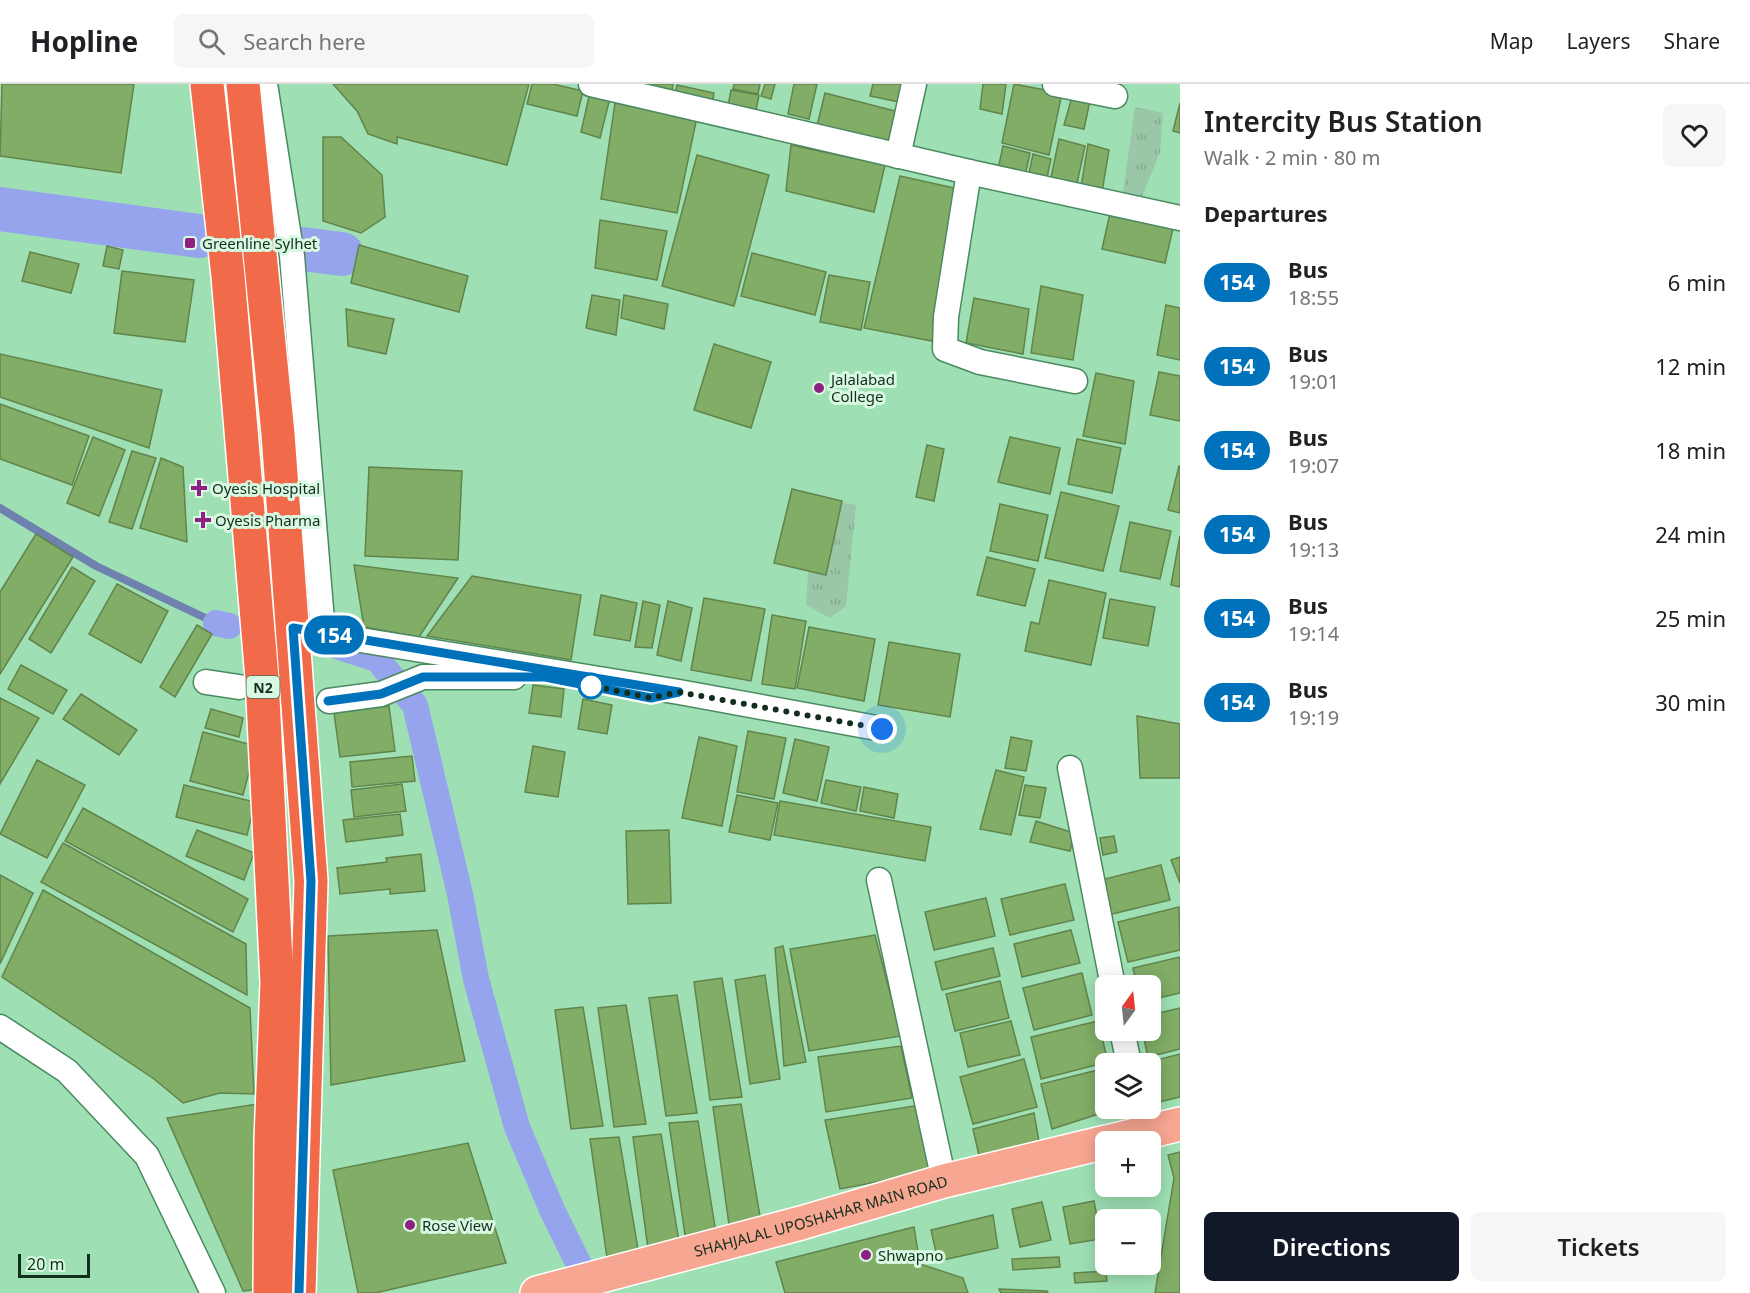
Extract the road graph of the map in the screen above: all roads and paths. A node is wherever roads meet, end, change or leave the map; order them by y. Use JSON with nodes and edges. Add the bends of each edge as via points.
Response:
{"nodes":[{"id":1,"x":207,"y":84,"type":"edge"},
{"id":2,"x":243,"y":84,"type":"edge"},
{"id":3,"x":265,"y":84,"type":"edge"},
{"id":4,"x":591,"y":84,"type":"edge"},
{"id":5,"x":914,"y":84,"type":"edge"},
{"id":6,"x":1055,"y":84,"type":"edge"},
{"id":7,"x":1116,"y":96,"type":"dead end"},
{"id":8,"x":898,"y":156,"type":"junction"},
{"id":9,"x":969,"y":172,"type":"junction"},
{"id":10,"x":1180,"y":218,"type":"edge"},
{"id":11,"x":1075,"y":381,"type":"dead end"},
{"id":12,"x":308,"y":631,"type":"junction"},
{"id":13,"x":206,"y":682,"type":"dead end"},
{"id":14,"x":240,"y":687,"type":"dead end"},
{"id":15,"x":679,"y":692,"type":"junction"},
{"id":16,"x":328,"y":701,"type":"dead end"},
{"id":17,"x":882,"y":729,"type":"dead end"},
{"id":18,"x":1070,"y":768,"type":"dead end"},
{"id":19,"x":879,"y":880,"type":"dead end"},
{"id":20,"x":1111,"y":975,"type":"edge"},
{"id":21,"x":0,"y":1027,"type":"edge"},
{"id":22,"x":1140,"y":1121,"type":"edge"},
{"id":23,"x":1180,"y":1124,"type":"edge"},
{"id":24,"x":1124,"y":1131,"type":"edge"},
{"id":25,"x":1095,"y":1145,"type":"edge"},
{"id":26,"x":944,"y":1181,"type":"junction"},
{"id":27,"x":540,"y":1292,"type":"edge"},
{"id":28,"x":213,"y":1293,"type":"edge"},
{"id":29,"x":270,"y":1293,"type":"edge"},
{"id":30,"x":299,"y":1293,"type":"edge"}],
"edges":[{"from":1,"to":29,"type":"highway","number":"N2","via":[[227,264],[268,780],[277,982]]},
{"from":2,"to":12,"type":"highway","number":"N2","via":[[278,434]]},
{"from":3,"to":12,"type":"street","via":[[292,256]]},
{"from":4,"to":8,"type":"street"},
{"from":5,"to":8,"type":"street"},
{"from":6,"to":7,"type":"street"},
{"from":8,"to":9,"type":"street"},
{"from":9,"to":10,"type":"street"},
{"from":9,"to":11,"type":"street","via":[[946,317],[945,349],[980,362]]},
{"from":12,"to":15,"type":"street"},
{"from":12,"to":30,"type":"highway","number":"N2","via":[[311,881]]},
{"from":13,"to":14,"type":"street"},
{"from":15,"to":16,"type":"street","via":[[651,698],[545,677],[423,677],[381,694]]},
{"from":15,"to":17,"type":"street"},
{"from":18,"to":20,"type":"street"},
{"from":19,"to":26,"type":"street"},
{"from":21,"to":28,"type":"street","via":[[67,1071],[147,1156]]},
{"from":22,"to":23,"type":"main road","name":"SHAHJALAL UPOSHAHAR MAIN ROAD"},
{"from":22,"to":24,"type":"main road","name":"SHAHJALAL UPOSHAHAR MAIN ROAD"},
{"from":25,"to":26,"type":"main road","name":"SHAHJALAL UPOSHAHAR MAIN ROAD"},
{"from":26,"to":27,"type":"main road","name":"SHAHJALAL UPOSHAHAR MAIN ROAD"}]}
